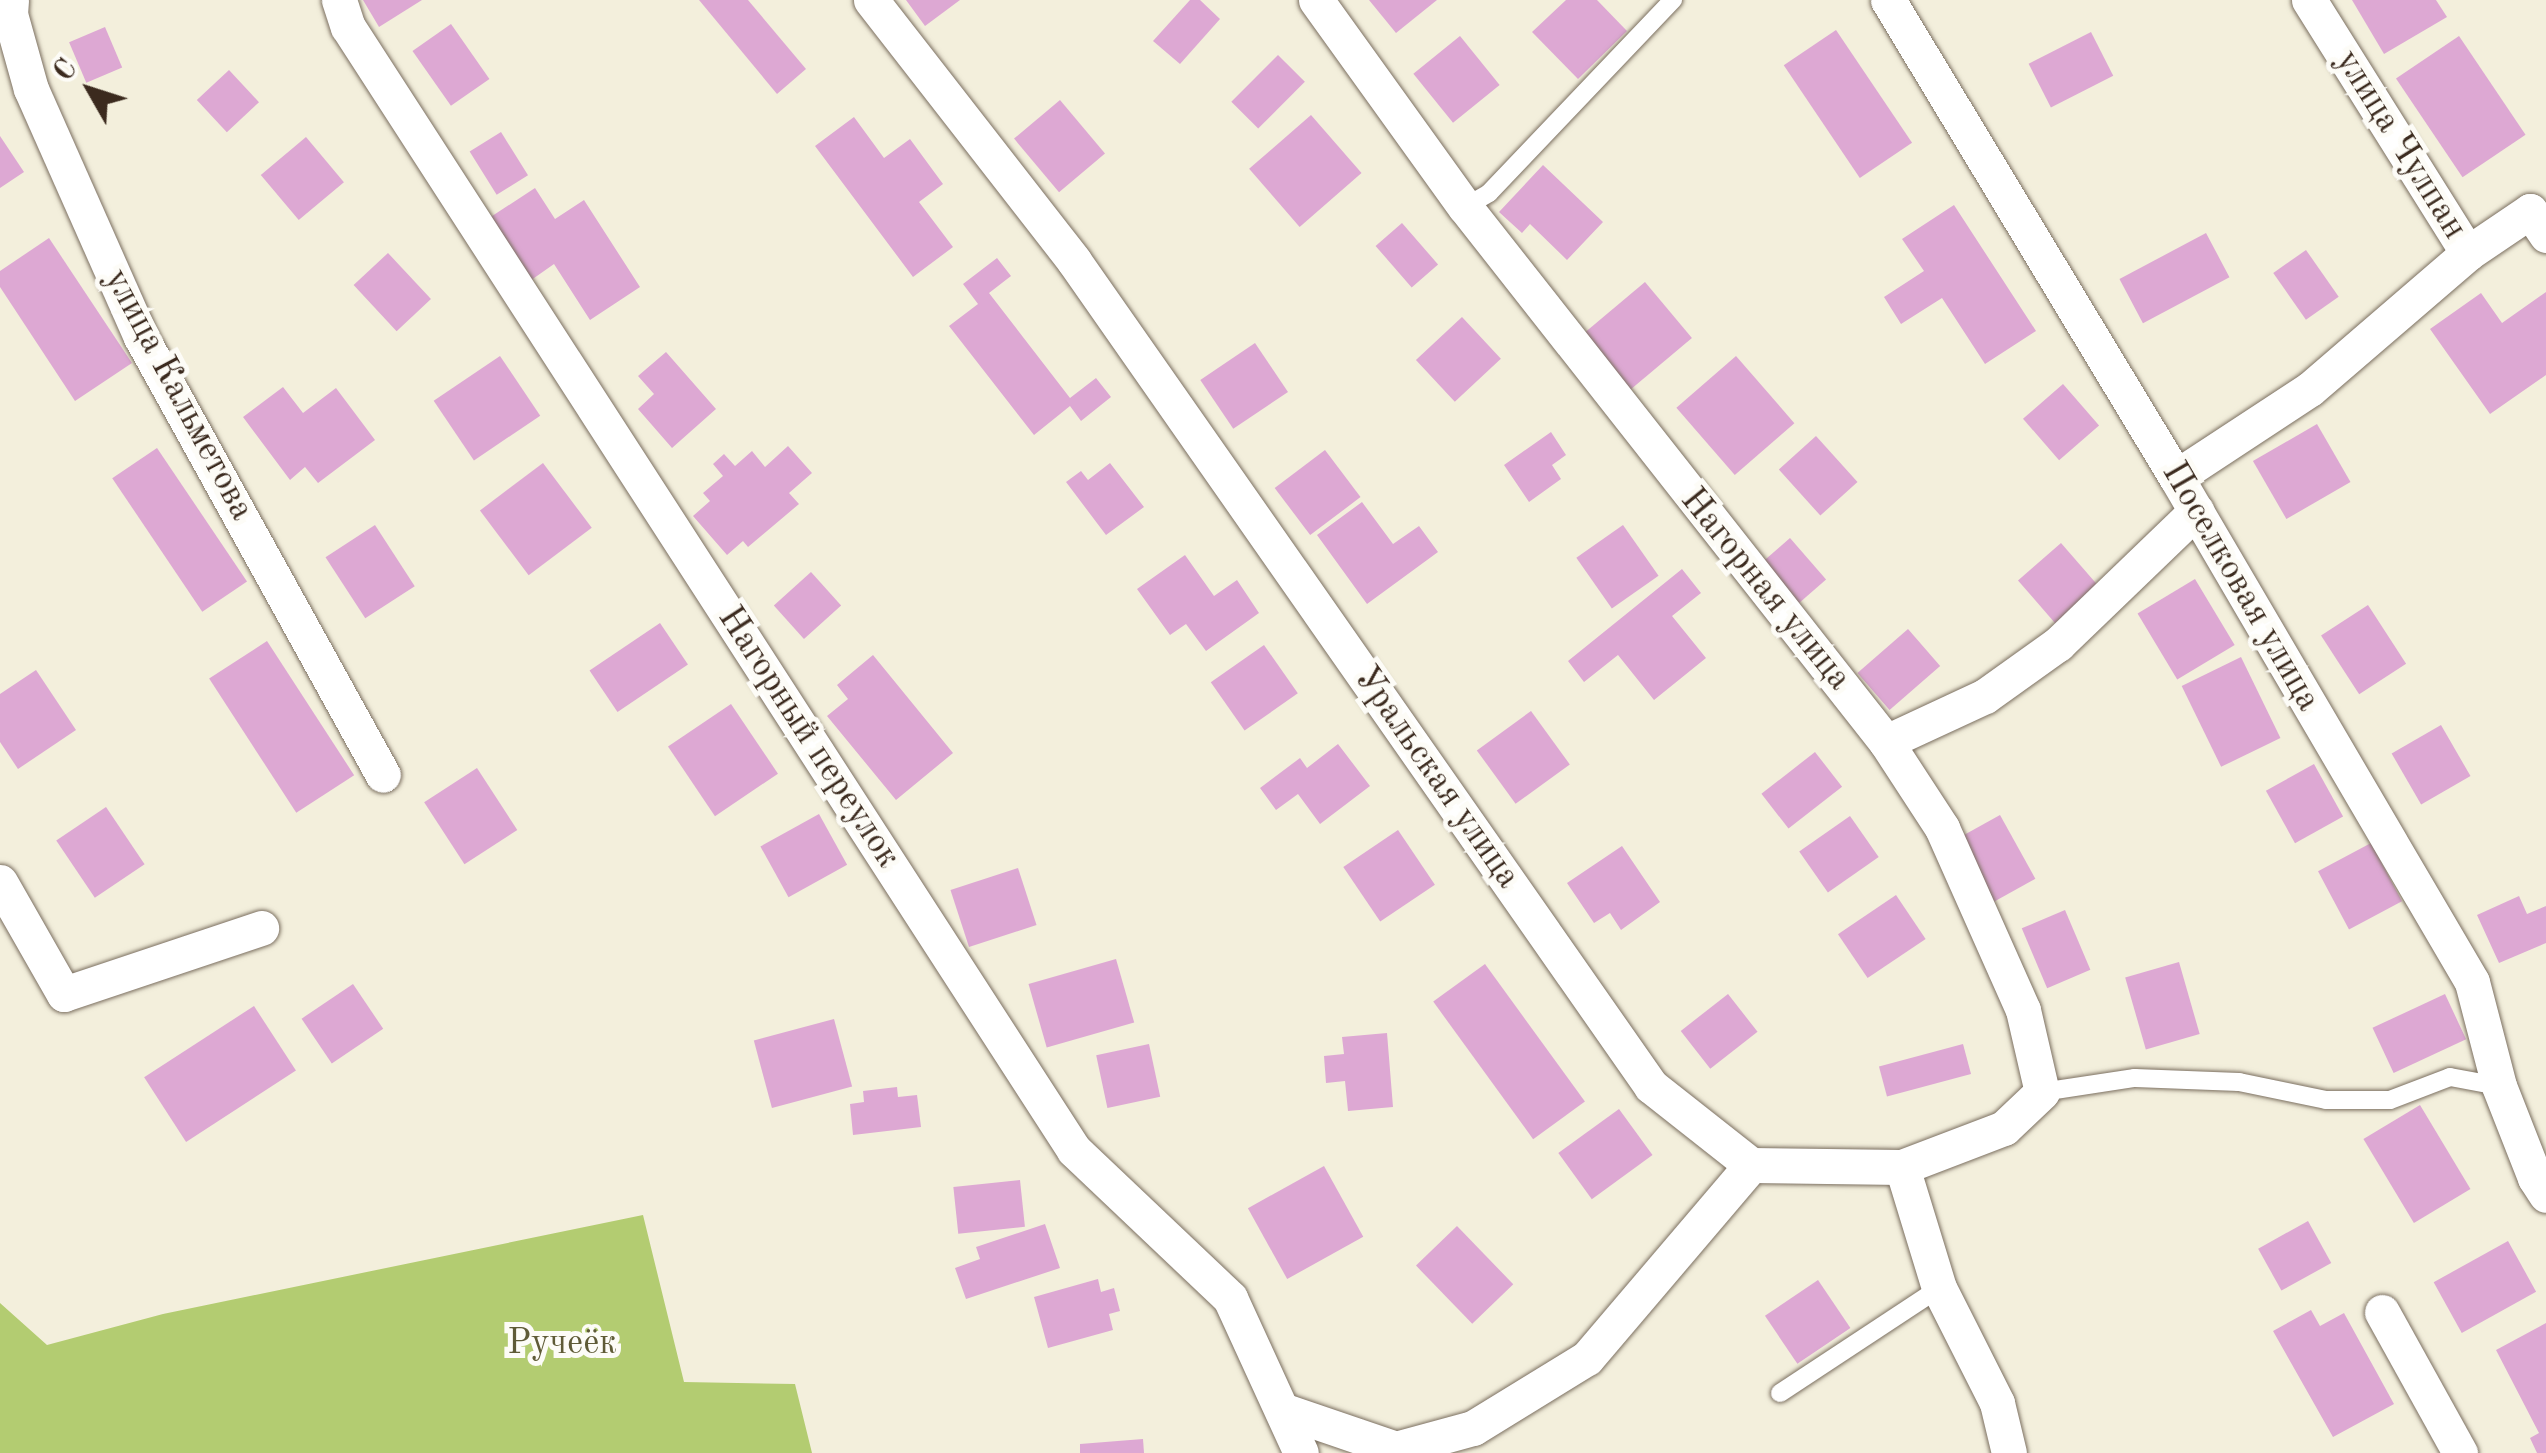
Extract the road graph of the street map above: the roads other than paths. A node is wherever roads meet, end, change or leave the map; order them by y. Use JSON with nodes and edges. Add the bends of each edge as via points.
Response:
{"nodes":[{"id":1,"x":11,"y":0,"type":"edge"},
{"id":2,"x":339,"y":0,"type":"edge"},
{"id":3,"x":871,"y":0,"type":"edge"},
{"id":4,"x":1316,"y":0,"type":"edge"},
{"id":5,"x":1673,"y":0,"type":"edge"},
{"id":6,"x":1888,"y":0,"type":"edge"},
{"id":7,"x":2308,"y":0,"type":"edge"},
{"id":8,"x":1464,"y":207,"type":"junction"},
{"id":9,"x":2541,"y":215,"type":"edge"},
{"id":10,"x":2468,"y":253,"type":"junction"},
{"id":11,"x":2176,"y":477,"type":"junction"},
{"id":12,"x":2196,"y":510,"type":"junction"},
{"id":13,"x":1886,"y":742,"type":"junction"},
{"id":14,"x":383,"y":775,"type":"dead end"},
{"id":15,"x":0,"y":882,"type":"edge"},
{"id":16,"x":261,"y":928,"type":"dead end"},
{"id":17,"x":2499,"y":1086,"type":"junction"},
{"id":18,"x":2042,"y":1092,"type":"junction"},
{"id":19,"x":1751,"y":1165,"type":"junction"},
{"id":20,"x":1902,"y":1167,"type":"junction"},
{"id":21,"x":2546,"y":1195,"type":"edge"},
{"id":22,"x":1939,"y":1288,"type":"junction"},
{"id":23,"x":2382,"y":1312,"type":"dead end"},
{"id":24,"x":1780,"y":1394,"type":"dead end"},
{"id":25,"x":1284,"y":1411,"type":"junction"},
{"id":26,"x":1301,"y":1453,"type":"edge"},
{"id":27,"x":2009,"y":1453,"type":"edge"},
{"id":28,"x":2460,"y":1453,"type":"edge"}],
"edges":[{"from":1,"to":14,"type":"street","name":"улица Кальметова","via":[[31,88],[141,337]]},
{"from":2,"to":25,"type":"street","name":"Нагорный переулок","via":[[358,44],[1074,1150],[1230,1298]]},
{"from":3,"to":19,"type":"street","name":"Уральская улица","via":[[1074,260],[1652,1086]]},
{"from":4,"to":8,"type":"street","name":"Нагорная улица"},
{"from":5,"to":8,"type":"lane","via":[[1489,194]]},
{"from":6,"to":11,"type":"street","name":"Поселковая улица"},
{"from":7,"to":10,"type":"street","name":"улица Чулпан"},
{"from":8,"to":13,"type":"street","name":"Нагорная улица"},
{"from":9,"to":10,"type":"street","name":"улица Чулпан"},
{"from":10,"to":11,"type":"street","via":[[2310,389]]},
{"from":11,"to":12,"type":"street","name":"Поселковая улица"},
{"from":12,"to":13,"type":"street","via":[[2058,644],[1985,696]]},
{"from":12,"to":17,"type":"street","name":"Поселковая улица","via":[[2472,982]]},
{"from":13,"to":18,"type":"street","name":"Нагорная улица","via":[[1942,828],[2015,992]]},
{"from":15,"to":16,"type":"street","via":[[64,994]]},
{"from":17,"to":18,"type":"lane","via":[[2450,1077],[2390,1100],[2326,1100],[2239,1082],[2135,1078]]},
{"from":17,"to":21,"type":"street","name":"Поселковая улица"},
{"from":18,"to":20,"type":"street","via":[[2004,1128]]},
{"from":19,"to":20,"type":"street"},
{"from":19,"to":25,"type":"street","via":[[1587,1358],[1472,1428],[1396,1449]]},
{"from":20,"to":22,"type":"street"},
{"from":22,"to":24,"type":"lane"},
{"from":22,"to":27,"type":"street","via":[[1997,1403]]},
{"from":23,"to":28,"type":"street"},
{"from":25,"to":26,"type":"street","name":"Нагорный переулок"}]}
